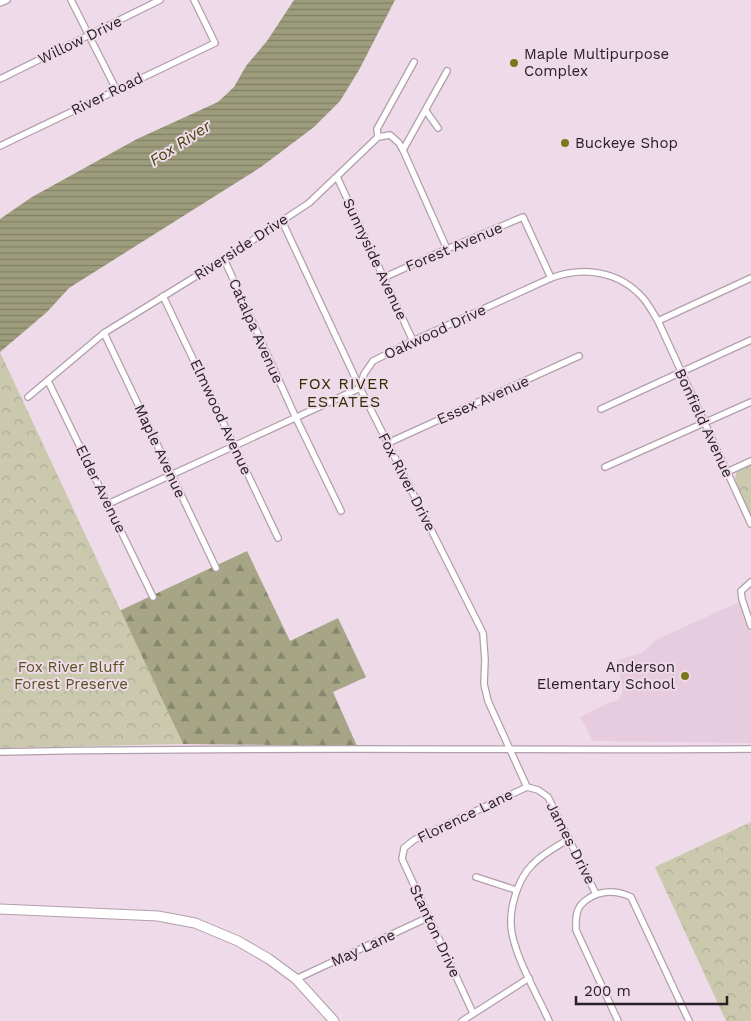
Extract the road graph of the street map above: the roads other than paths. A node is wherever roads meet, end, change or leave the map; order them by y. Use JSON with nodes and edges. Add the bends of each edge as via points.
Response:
{"nodes":[{"id":1,"x":7,"y":0,"type":"edge"},
{"id":2,"x":71,"y":0,"type":"edge"},
{"id":3,"x":160,"y":0,"type":"edge"},
{"id":4,"x":194,"y":0,"type":"edge"},
{"id":5,"x":0,"y":3,"type":"edge"},
{"id":6,"x":88,"y":36,"type":"junction"},
{"id":7,"x":414,"y":62,"type":"dead end"},
{"id":8,"x":447,"y":71,"type":"dead end"},
{"id":9,"x":0,"y":79,"type":"edge"},
{"id":10,"x":116,"y":89,"type":"junction"},
{"id":11,"x":426,"y":111,"type":"junction"},
{"id":12,"x":438,"y":128,"type":"dead end"},
{"id":13,"x":378,"y":137,"type":"junction"},
{"id":14,"x":0,"y":146,"type":"edge"},
{"id":15,"x":403,"y":150,"type":"junction"},
{"id":16,"x":337,"y":177,"type":"junction"},
{"id":17,"x":282,"y":220,"type":"junction"},
{"id":18,"x":447,"y":249,"type":"junction"},
{"id":19,"x":224,"y":259,"type":"junction"},
{"id":20,"x":385,"y":277,"type":"junction"},
{"id":21,"x":551,"y":278,"type":"junction"},
{"id":22,"x":751,"y":278,"type":"edge"},
{"id":23,"x":164,"y":296,"type":"junction"},
{"id":24,"x":658,"y":321,"type":"junction"},
{"id":25,"x":104,"y":333,"type":"junction"},
{"id":26,"x":413,"y":340,"type":"junction"},
{"id":27,"x":751,"y":340,"type":"edge"},
{"id":28,"x":579,"y":356,"type":"dead end"},
{"id":29,"x":680,"y":372,"type":"junction"},
{"id":30,"x":48,"y":381,"type":"junction"},
{"id":31,"x":360,"y":388,"type":"junction"},
{"id":32,"x":28,"y":397,"type":"dead end"},
{"id":33,"x":751,"y":402,"type":"edge"},
{"id":34,"x":601,"y":409,"type":"dead end"},
{"id":35,"x":296,"y":418,"type":"junction"},
{"id":36,"x":704,"y":423,"type":"junction"},
{"id":37,"x":388,"y":443,"type":"junction"},
{"id":38,"x":234,"y":445,"type":"junction"},
{"id":39,"x":751,"y":461,"type":"edge"},
{"id":40,"x":605,"y":467,"type":"dead end"},
{"id":41,"x":727,"y":472,"type":"junction"},
{"id":42,"x":171,"y":475,"type":"junction"},
{"id":43,"x":108,"y":504,"type":"junction"},
{"id":44,"x":341,"y":511,"type":"dead end"},
{"id":45,"x":751,"y":524,"type":"edge"},
{"id":46,"x":278,"y":538,"type":"dead end"},
{"id":47,"x":216,"y":568,"type":"dead end"},
{"id":48,"x":751,"y":582,"type":"edge"},
{"id":49,"x":153,"y":597,"type":"dead end"},
{"id":50,"x":751,"y":626,"type":"edge"},
{"id":51,"x":510,"y":749,"type":"junction"},
{"id":52,"x":751,"y":749,"type":"edge"},
{"id":53,"x":0,"y":752,"type":"edge"},
{"id":54,"x":527,"y":787,"type":"junction"},
{"id":55,"x":569,"y":839,"type":"junction"},
{"id":56,"x":404,"y":848,"type":"joint"},
{"id":57,"x":476,"y":877,"type":"dead end"},
{"id":58,"x":516,"y":890,"type":"junction"},
{"id":59,"x":596,"y":894,"type":"junction"},
{"id":60,"x":0,"y":909,"type":"edge"},
{"id":61,"x":429,"y":917,"type":"junction"},
{"id":62,"x":529,"y":978,"type":"junction"},
{"id":63,"x":296,"y":979,"type":"junction"},
{"id":64,"x":473,"y":1013,"type":"junction"},
{"id":65,"x":334,"y":1021,"type":"edge"},
{"id":66,"x":462,"y":1021,"type":"edge"},
{"id":67,"x":549,"y":1021,"type":"edge"},
{"id":68,"x":618,"y":1021,"type":"edge"},
{"id":69,"x":689,"y":1021,"type":"edge"}],
"edges":[{"from":1,"to":5,"type":"street"},
{"from":2,"to":6,"type":"street"},
{"from":3,"to":6,"type":"street","name":"Willow Drive"},
{"from":4,"to":10,"type":"street","name":"River Road","via":[[215,43]]},
{"from":6,"to":9,"type":"street","name":"Willow Drive"},
{"from":6,"to":10,"type":"street"},
{"from":7,"to":13,"type":"street","name":"Riverside Drive","via":[[377,129]]},
{"from":8,"to":11,"type":"street"},
{"from":10,"to":14,"type":"street","name":"River Road"},
{"from":11,"to":12,"type":"street"},
{"from":11,"to":15,"type":"street"},
{"from":13,"to":15,"type":"street","via":[[390,135]]},
{"from":13,"to":16,"type":"street","name":"Riverside Drive"},
{"from":15,"to":18,"type":"street"},
{"from":16,"to":17,"type":"street","name":"Riverside Drive","via":[[309,203]]},
{"from":16,"to":20,"type":"street","name":"Sunnyside Avenue"},
{"from":17,"to":19,"type":"street","name":"Riverside Drive"},
{"from":17,"to":31,"type":"street","name":"Fox River Drive"},
{"from":18,"to":20,"type":"street","name":"Forest Avenue"},
{"from":18,"to":21,"type":"street","name":"Forest Avenue","via":[[523,217]]},
{"from":19,"to":23,"type":"street","name":"Riverside Drive"},
{"from":19,"to":35,"type":"street","name":"Catalpa Avenue"},
{"from":20,"to":26,"type":"street","name":"Sunnyside Avenue"},
{"from":21,"to":24,"type":"street","name":"Oakwood Drive","via":[[581,272],[616,277],[636,290]]},
{"from":21,"to":26,"type":"street","name":"Oakwood Drive"},
{"from":22,"to":24,"type":"street"},
{"from":23,"to":25,"type":"street","name":"Riverside Drive"},
{"from":23,"to":38,"type":"street","name":"Elmwood Avenue"},
{"from":24,"to":29,"type":"street","name":"Bonfield Avenue"},
{"from":25,"to":30,"type":"street","name":"Riverside Drive"},
{"from":25,"to":42,"type":"street","name":"Maple Avenue"},
{"from":26,"to":31,"type":"street","name":"Oakwood Drive","via":[[374,361],[364,374]]},
{"from":27,"to":29,"type":"street"},
{"from":28,"to":37,"type":"street","name":"Essex Avenue"},
{"from":29,"to":34,"type":"street"},
{"from":29,"to":36,"type":"street","name":"Bonfield Avenue"},
{"from":30,"to":32,"type":"street","name":"Riverside Drive"},
{"from":30,"to":43,"type":"street","name":"Elder Avenue"},
{"from":31,"to":35,"type":"street"},
{"from":31,"to":37,"type":"street","name":"Fox River Drive"},
{"from":33,"to":36,"type":"street"},
{"from":35,"to":38,"type":"street"},
{"from":35,"to":44,"type":"street","name":"Catalpa Avenue"},
{"from":36,"to":40,"type":"street"},
{"from":36,"to":41,"type":"street","name":"Bonfield Avenue"},
{"from":37,"to":51,"type":"street","name":"Fox River Drive","via":[[483,633],[484,684],[488,701]]},
{"from":38,"to":42,"type":"street"},
{"from":38,"to":46,"type":"street","name":"Elmwood Avenue"},
{"from":39,"to":41,"type":"street"},
{"from":41,"to":45,"type":"street","name":"Bonfield Avenue"},
{"from":42,"to":43,"type":"street"},
{"from":42,"to":47,"type":"street","name":"Maple Avenue"},
{"from":43,"to":49,"type":"street","name":"Elder Avenue"},
{"from":48,"to":50,"type":"street","via":[[741,591]]},
{"from":51,"to":52,"type":"street"},
{"from":51,"to":53,"type":"street"},
{"from":51,"to":54,"type":"street"},
{"from":54,"to":55,"type":"street","name":"James Drive","via":[[548,797]]},
{"from":54,"to":56,"type":"street","name":"Florence Lane","via":[[414,840]]},
{"from":55,"to":58,"type":"street","via":[[546,852],[531,866]]},
{"from":55,"to":59,"type":"street","name":"James Drive"},
{"from":56,"to":61,"type":"street","name":"Stanton Drive","via":[[402,859]]},
{"from":57,"to":58,"type":"street"},
{"from":58,"to":62,"type":"street","via":[[511,926]]},
{"from":59,"to":68,"type":"street","via":[[580,907],[576,930]]},
{"from":59,"to":69,"type":"street","via":[[612,892],[631,897]]},
{"from":60,"to":63,"type":"main road","via":[[158,916],[195,923],[252,948]]},
{"from":61,"to":63,"type":"street","name":"May Lane"},
{"from":61,"to":64,"type":"street","name":"Stanton Drive"},
{"from":62,"to":64,"type":"street"},
{"from":62,"to":67,"type":"street"},
{"from":63,"to":65,"type":"main road"},
{"from":64,"to":66,"type":"street"}]}
